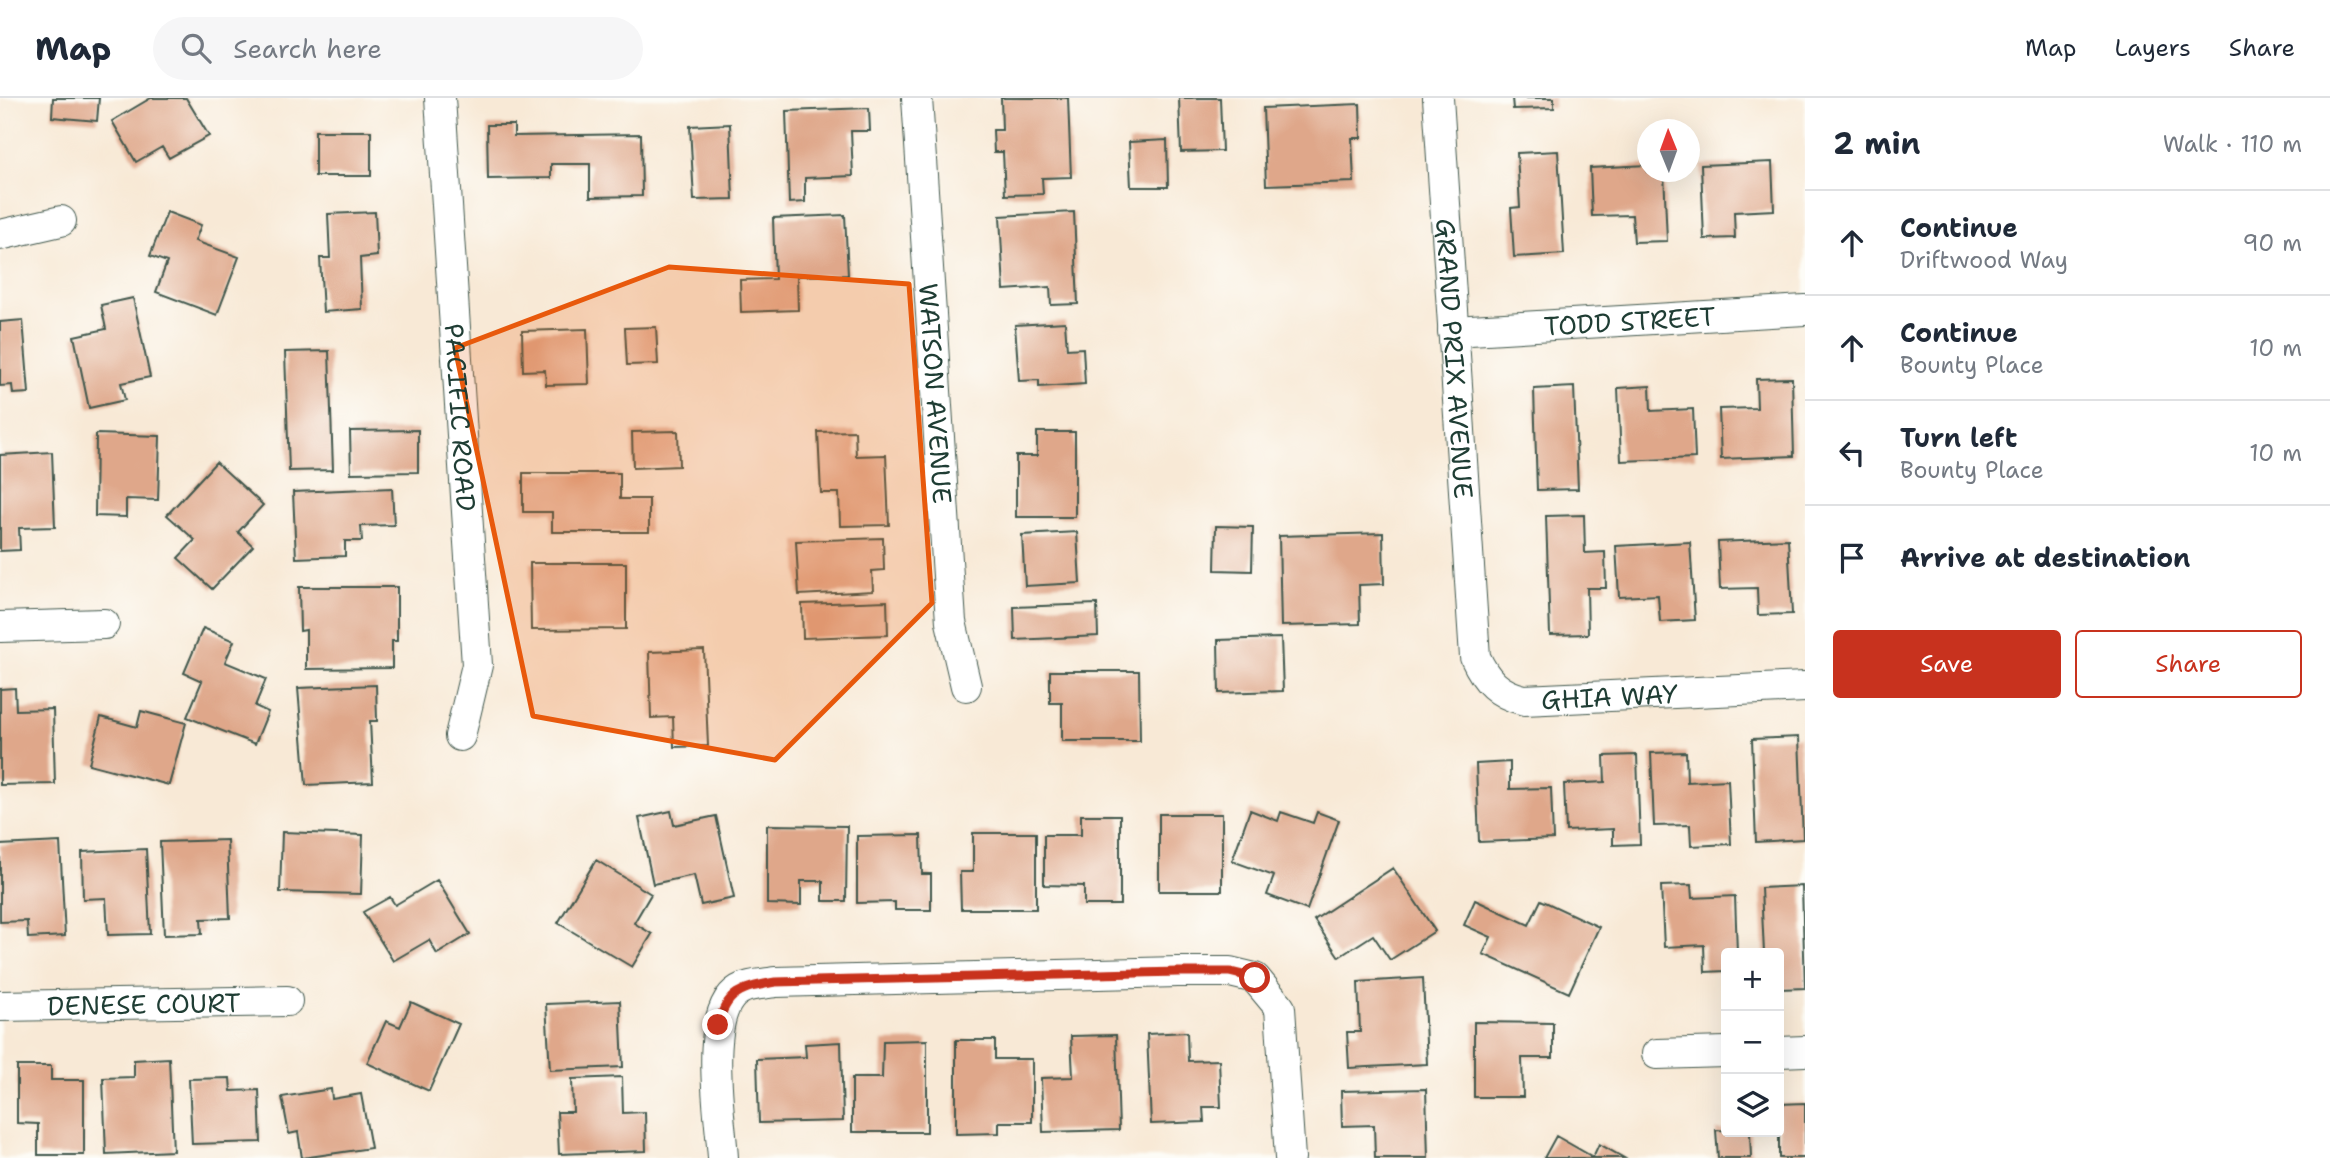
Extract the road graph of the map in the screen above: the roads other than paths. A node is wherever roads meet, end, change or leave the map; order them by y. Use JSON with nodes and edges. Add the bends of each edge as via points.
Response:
{"nodes":[{"id":1,"x":440,"y":98,"type":"edge"},
{"id":2,"x":917,"y":98,"type":"edge"},
{"id":3,"x":1438,"y":98,"type":"edge"},
{"id":4,"x":61,"y":221,"type":"dead end"},
{"id":5,"x":0,"y":235,"type":"edge"},
{"id":6,"x":1805,"y":310,"type":"edge"},
{"id":7,"x":1452,"y":331,"type":"junction"},
{"id":8,"x":1472,"y":618,"type":"joint"},
{"id":9,"x":104,"y":624,"type":"dead end"},
{"id":10,"x":0,"y":627,"type":"edge"},
{"id":11,"x":966,"y":686,"type":"dead end"},
{"id":12,"x":1805,"y":687,"type":"edge"},
{"id":13,"x":460,"y":736,"type":"dead end"},
{"id":14,"x":287,"y":1002,"type":"dead end"},
{"id":15,"x":0,"y":1006,"type":"edge"},
{"id":16,"x":1805,"y":1051,"type":"edge"},
{"id":17,"x":1721,"y":1052,"type":"edge"},
{"id":18,"x":1784,"y":1052,"type":"edge"},
{"id":19,"x":1657,"y":1054,"type":"dead end"},
{"id":20,"x":723,"y":1158,"type":"edge"},
{"id":21,"x":1290,"y":1158,"type":"edge"}],
"edges":[{"from":1,"to":13,"type":"street","name":"PACIFIC ROAD","via":[[477,665]]},
{"from":2,"to":11,"type":"street","name":"WATSON AVENUE","via":[[950,622]]},
{"from":3,"to":7,"type":"street","name":"GRAND PRIX AVENUE"},
{"from":4,"to":5,"type":"street"},
{"from":6,"to":7,"type":"street","name":"TODD STREET"},
{"from":7,"to":8,"type":"street","name":"GRAND PRIX AVENUE"},
{"from":8,"to":12,"type":"street","name":"GHIA WAY","via":[[1475,657],[1484,678],[1505,696],[1524,700]]},
{"from":9,"to":10,"type":"street"},
{"from":14,"to":15,"type":"street","name":"DENESE COURT"},
{"from":16,"to":18,"type":"street"},
{"from":17,"to":19,"type":"street"},
{"from":20,"to":21,"type":"street","via":[[718,1025],[722,1008],[741,988],[802,981],[1230,972],[1255,978],[1280,1007]]}]}
